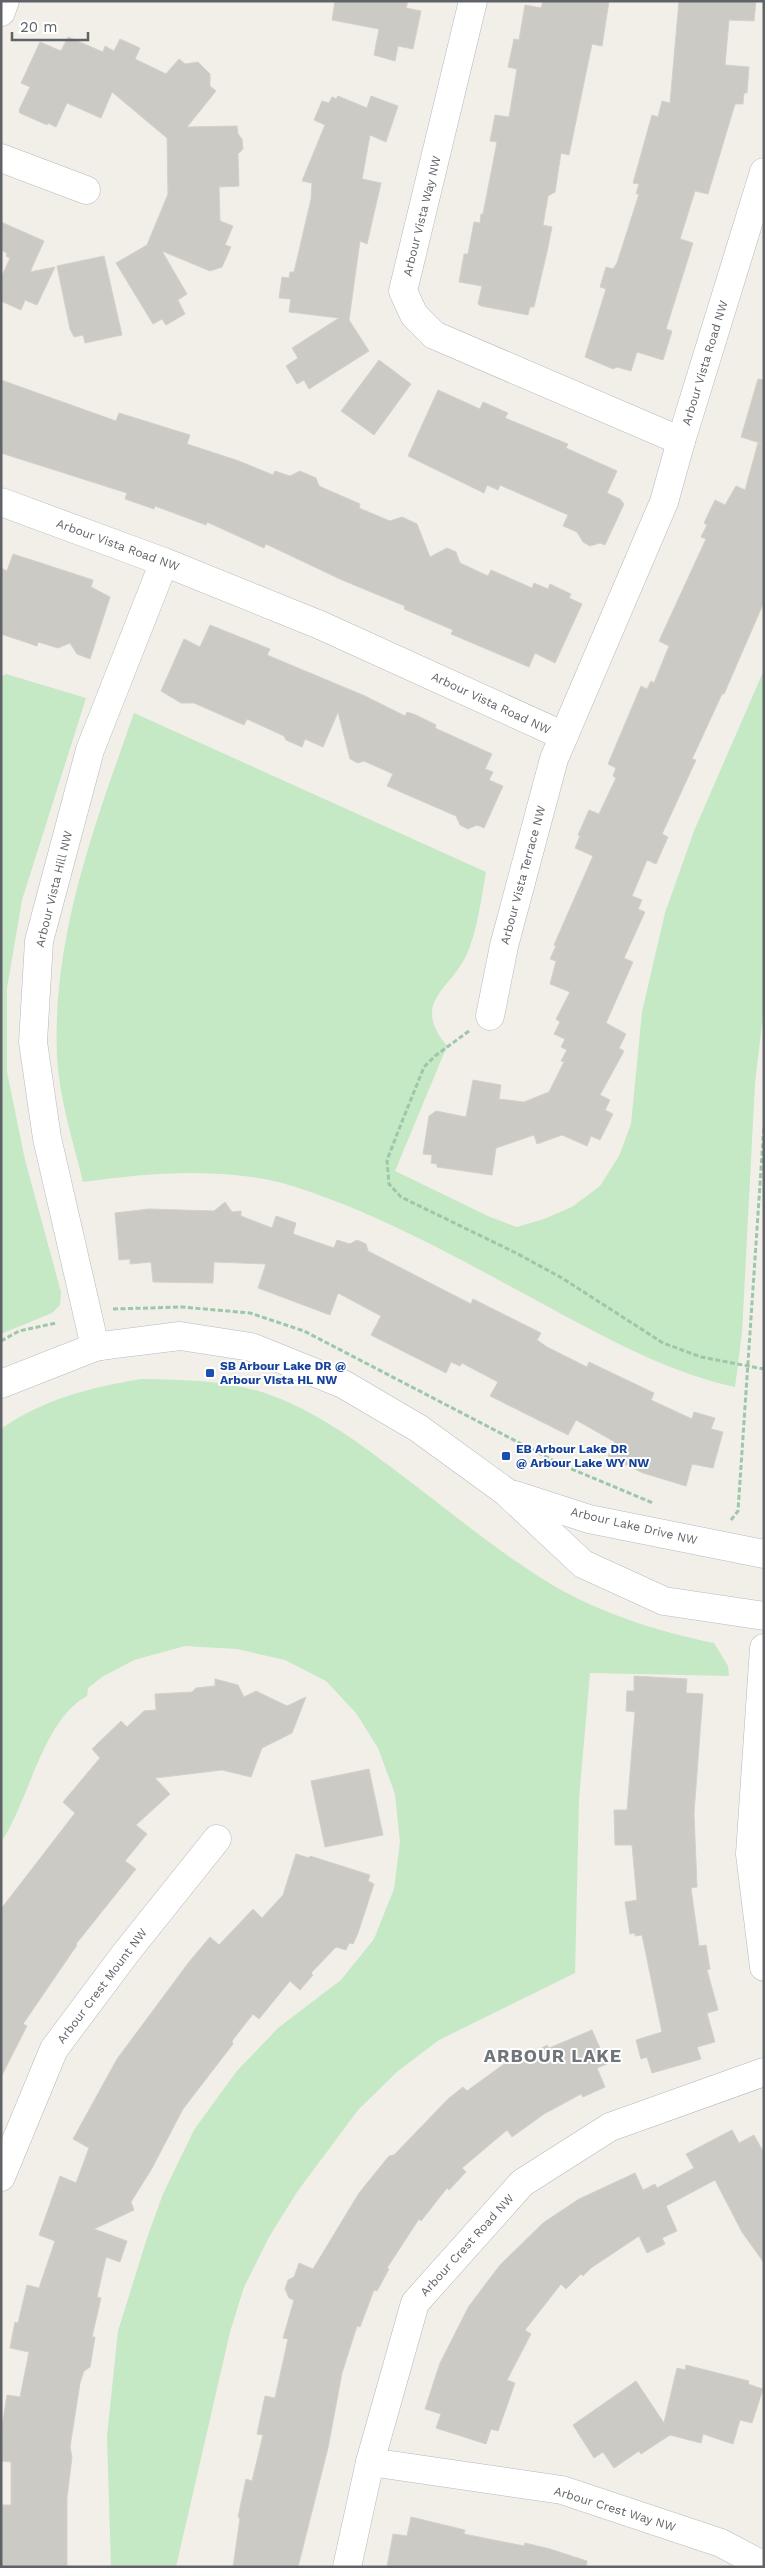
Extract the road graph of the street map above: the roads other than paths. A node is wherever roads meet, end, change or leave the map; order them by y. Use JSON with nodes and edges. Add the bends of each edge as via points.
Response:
{"nodes":[{"id":1,"x":5,"y":1,"type":"edge"},
{"id":2,"x":473,"y":1,"type":"edge"},
{"id":3,"x":1,"y":12,"type":"edge"},
{"id":4,"x":1,"y":158,"type":"edge"},
{"id":5,"x":764,"y":172,"type":"edge"},
{"id":6,"x":86,"y":190,"type":"dead end"},
{"id":7,"x":681,"y":441,"type":"junction"},
{"id":8,"x":1,"y":502,"type":"edge"},
{"id":9,"x":164,"y":562,"type":"junction"},
{"id":10,"x":564,"y":736,"type":"junction"},
{"id":11,"x":490,"y":1016,"type":"road end"},
{"id":12,"x":95,"y":1347,"type":"junction"},
{"id":13,"x":1,"y":1384,"type":"edge"},
{"id":14,"x":506,"y":1492,"type":"junction"},
{"id":15,"x":764,"y":1554,"type":"edge"},
{"id":16,"x":764,"y":1616,"type":"edge"},
{"id":17,"x":764,"y":1648,"type":"edge"},
{"id":18,"x":217,"y":1838,"type":"dead end"},
{"id":19,"x":764,"y":1967,"type":"edge"},
{"id":20,"x":764,"y":2072,"type":"edge"},
{"id":21,"x":1,"y":2177,"type":"edge"},
{"id":22,"x":370,"y":2462,"type":"junction"},
{"id":23,"x":764,"y":2566,"type":"edge"},
{"id":24,"x":347,"y":2567,"type":"edge"}],
"edges":[{"from":1,"to":3,"type":"street"},
{"from":2,"to":7,"type":"street","name":"Arbour Vista Way NW","via":[[403,291],[414,315],[434,335]]},
{"from":4,"to":6,"type":"street"},
{"from":5,"to":7,"type":"street","name":"Arbour Vista Road NW"},
{"from":7,"to":10,"type":"street","name":"Arbour Vista Road NW","via":[[664,502]]},
{"from":8,"to":9,"type":"street","name":"Arbour Vista Road NW"},
{"from":9,"to":10,"type":"street","name":"Arbour Vista Road NW","via":[[320,625]]},
{"from":9,"to":12,"type":"street","name":"Arbour Vista Hill NW","via":[[90,750],[39,941],[33,1042],[47,1138]]},
{"from":10,"to":11,"type":"street","name":"Arbour Vista Terrace NW","via":[[554,759],[509,928]]},
{"from":12,"to":13,"type":"street","name":"Arbour Lake Drive NW"},
{"from":12,"to":14,"type":"street","name":"Arbour Lake Drive NW","via":[[180,1336],[251,1347],[343,1384],[418,1428]]},
{"from":14,"to":15,"type":"street","name":"Arbour Lake Drive NW","via":[[589,1519]]},
{"from":14,"to":16,"type":"street","name":"Arbour Lake Drive NW","via":[[583,1564],[664,1601]]},
{"from":17,"to":19,"type":"street","via":[[750,1854]]},
{"from":18,"to":21,"type":"street","name":"Arbour Crest Mount NW","via":[[54,2049]]},
{"from":20,"to":22,"type":"street","name":"Arbour Crest Road NW","via":[[610,2127],[522,2183],[415,2303]]},
{"from":22,"to":23,"type":"street","name":"Arbour Crest Way NW","via":[[562,2490],[721,2543]]},
{"from":22,"to":24,"type":"street","name":"Arbour Crest Road NW"}]}
